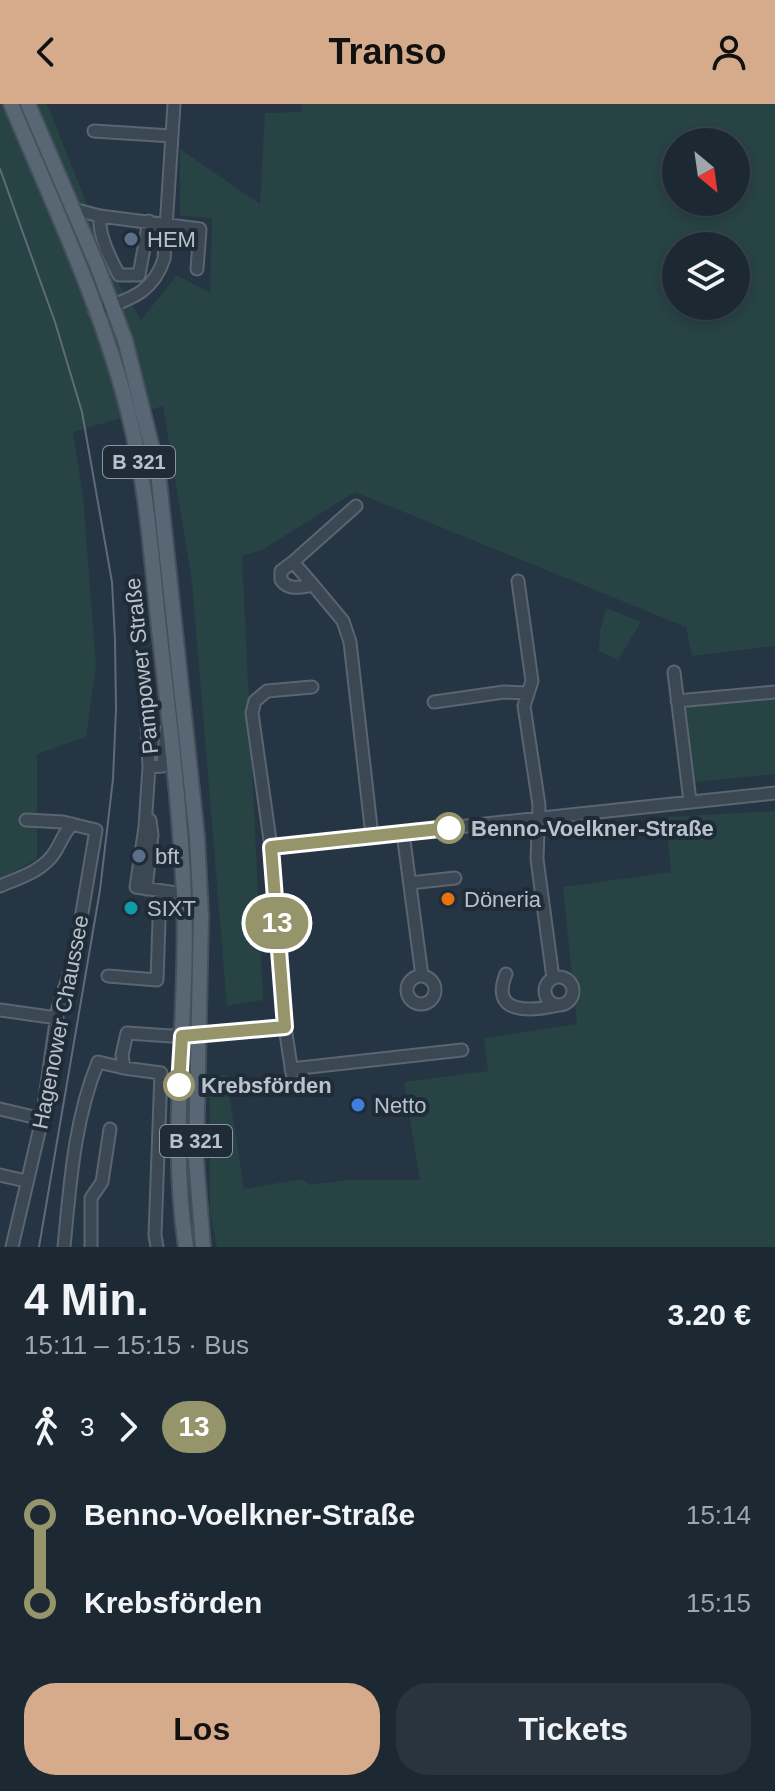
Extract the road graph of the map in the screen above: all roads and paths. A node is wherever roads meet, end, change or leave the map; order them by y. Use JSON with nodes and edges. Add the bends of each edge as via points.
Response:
{"nodes":[{"id":1,"x":11,"y":104,"type":"edge"},
{"id":2,"x":28,"y":104,"type":"edge"},
{"id":3,"x":174,"y":104,"type":"edge"},
{"id":4,"x":94,"y":131,"type":"dead end"},
{"id":5,"x":172,"y":136,"type":"junction"},
{"id":6,"x":73,"y":209,"type":"junction"},
{"id":7,"x":100,"y":216,"type":"junction"},
{"id":8,"x":149,"y":221,"type":"junction"},
{"id":9,"x":166,"y":224,"type":"junction"},
{"id":10,"x":197,"y":269,"type":"dead end"},
{"id":11,"x":112,"y":305,"type":"junction"},
{"id":12,"x":95,"y":312,"type":"junction"},
{"id":13,"x":356,"y":506,"type":"dead end"},
{"id":14,"x":293,"y":562,"type":"junction"},
{"id":15,"x":518,"y":581,"type":"dead end"},
{"id":16,"x":313,"y":585,"type":"junction"},
{"id":17,"x":674,"y":672,"type":"dead end"},
{"id":18,"x":145,"y":676,"type":"dead end"},
{"id":19,"x":312,"y":687,"type":"dead end"},
{"id":20,"x":775,"y":692,"type":"edge"},
{"id":21,"x":528,"y":693,"type":"junction"},
{"id":22,"x":677,"y":701,"type":"junction"},
{"id":23,"x":434,"y":702,"type":"dead end"},
{"id":24,"x":168,"y":706,"type":"junction"},
{"id":25,"x":149,"y":767,"type":"junction"},
{"id":26,"x":775,"y":793,"type":"edge"},
{"id":27,"x":690,"y":801,"type":"junction"},
{"id":28,"x":538,"y":818,"type":"junction"},
{"id":29,"x":26,"y":820,"type":"dead end"},
{"id":30,"x":67,"y":823,"type":"junction"},
{"id":31,"x":403,"y":833,"type":"junction"},
{"id":32,"x":372,"y":836,"type":"junction"},
{"id":33,"x":271,"y":847,"type":"junction"},
{"id":34,"x":455,"y":878,"type":"dead end"},
{"id":35,"x":410,"y":883,"type":"junction"},
{"id":36,"x":0,"y":886,"type":"edge"},
{"id":37,"x":160,"y":891,"type":"junction"},
{"id":38,"x":184,"y":894,"type":"junction"},
{"id":39,"x":506,"y":974,"type":"dead end"},
{"id":40,"x":108,"y":976,"type":"dead end"},
{"id":41,"x":422,"y":976,"type":"dead end"},
{"id":42,"x":553,"y":978,"type":"junction"},
{"id":43,"x":559,"y":1005,"type":"junction"},
{"id":44,"x":0,"y":1010,"type":"edge"},
{"id":45,"x":57,"y":1018,"type":"junction"},
{"id":46,"x":285,"y":1027,"type":"junction"},
{"id":47,"x":198,"y":1035,"type":"junction"},
{"id":48,"x":182,"y":1036,"type":"junction"},
{"id":49,"x":462,"y":1050,"type":"dead end"},
{"id":50,"x":124,"y":1068,"type":"junction"},
{"id":51,"x":291,"y":1069,"type":"junction"},
{"id":52,"x":321,"y":1072,"type":"dead end"},
{"id":53,"x":0,"y":1109,"type":"edge"},
{"id":54,"x":42,"y":1119,"type":"junction"},
{"id":55,"x":110,"y":1129,"type":"dead end"},
{"id":56,"x":0,"y":1175,"type":"edge"},
{"id":57,"x":26,"y":1181,"type":"junction"},
{"id":58,"x":12,"y":1247,"type":"edge"},
{"id":59,"x":64,"y":1247,"type":"edge"},
{"id":60,"x":91,"y":1247,"type":"edge"},
{"id":61,"x":157,"y":1247,"type":"edge"},
{"id":62,"x":186,"y":1247,"type":"edge"},
{"id":63,"x":203,"y":1247,"type":"edge"}],
"edges":[{"from":1,"to":12,"type":"main road","name":"Pampower Straße","number":"B 321"},
{"from":2,"to":6,"type":"main road","name":"Pampower Straße","number":"B 321"},
{"from":3,"to":5,"type":"street"},
{"from":4,"to":5,"type":"street"},
{"from":5,"to":9,"type":"street"},
{"from":6,"to":7,"type":"street"},
{"from":6,"to":11,"type":"main road","name":"Pampower Straße","number":"B 321"},
{"from":7,"to":8,"type":"street"},
{"from":7,"to":8,"type":"street","via":[[114,265],[119,275],[130,277],[139,275]]},
{"from":8,"to":9,"type":"street"},
{"from":9,"to":10,"type":"street","via":[[200,229]]},
{"from":9,"to":11,"type":"street","via":[[158,276],[147,288]]},
{"from":11,"to":12,"type":"street"},
{"from":11,"to":47,"type":"main road","name":"Pampower Straße","number":"B 321","via":[[136,376],[158,472],[197,837]]},
{"from":12,"to":24,"type":"main road","name":"Pampower Straße","number":"B 321","via":[[120,382],[142,476]]},
{"from":13,"to":14,"type":"street"},
{"from":14,"to":16,"type":"street"},
{"from":14,"to":16,"type":"street","via":[[281,571],[284,585]]},
{"from":15,"to":21,"type":"street","via":[[532,681]]},
{"from":16,"to":32,"type":"street","via":[[343,621],[350,642]]},
{"from":17,"to":22,"type":"street"},
{"from":18,"to":25,"type":"street"},
{"from":19,"to":33,"type":"street","via":[[267,691],[255,701],[252,713]]},
{"from":20,"to":22,"type":"street"},
{"from":21,"to":23,"type":"street"},
{"from":21,"to":28,"type":"street","via":[[524,706]]},
{"from":22,"to":27,"type":"street"},
{"from":24,"to":25,"type":"street","via":[[163,766]]},
{"from":24,"to":38,"type":"main road","name":"Pampower Straße","number":"B 321"},
{"from":25,"to":37,"type":"street","via":[[136,887]]},
{"from":26,"to":27,"type":"street"},
{"from":27,"to":28,"type":"street"},
{"from":28,"to":31,"type":"street"},
{"from":28,"to":42,"type":"street","via":[[537,859]]},
{"from":29,"to":30,"type":"street"},
{"from":30,"to":36,"type":"street","via":[[54,854],[37,870]]},
{"from":30,"to":45,"type":"street","name":"Hagenower Chaussee","via":[[96,830],[74,960]]},
{"from":31,"to":32,"type":"street"},
{"from":31,"to":35,"type":"street"},
{"from":32,"to":33,"type":"street"},
{"from":33,"to":46,"type":"street"},
{"from":34,"to":35,"type":"street"},
{"from":35,"to":41,"type":"street"},
{"from":37,"to":38,"type":"street"},
{"from":37,"to":40,"type":"street","via":[[157,980]]},
{"from":38,"to":48,"type":"main road","name":"Pampower Straße","number":"B 321"},
{"from":39,"to":43,"type":"street","via":[[501,986],[512,1007],[522,1011]]},
{"from":42,"to":43,"type":"street","via":[[545,994]]},
{"from":42,"to":43,"type":"street","via":[[567,979],[573,987],[570,999]]},
{"from":44,"to":45,"type":"street"},
{"from":45,"to":54,"type":"street","name":"Hagenower Chaussee"},
{"from":46,"to":47,"type":"street"},
{"from":46,"to":51,"type":"street"},
{"from":47,"to":48,"type":"street"},
{"from":47,"to":63,"type":"main road","name":"Pampower Straße","number":"B 321","via":[[196,1159]]},
{"from":48,"to":50,"type":"street","via":[[127,1033]]},
{"from":48,"to":62,"type":"main road","name":"Pampower Straße","number":"B 321","via":[[178,1160]]},
{"from":49,"to":51,"type":"street"},
{"from":50,"to":59,"type":"street","via":[[98,1062],[91,1080],[72,1162]]},
{"from":50,"to":61,"type":"street","via":[[161,1073]]},
{"from":51,"to":52,"type":"street","via":[[292,1074]]},
{"from":53,"to":54,"type":"street"},
{"from":54,"to":57,"type":"street","name":"Hagenower Chaussee"},
{"from":55,"to":60,"type":"street","via":[[102,1182],[91,1198]]},
{"from":56,"to":57,"type":"street"},
{"from":57,"to":58,"type":"street","name":"Hagenower Chaussee"}]}
